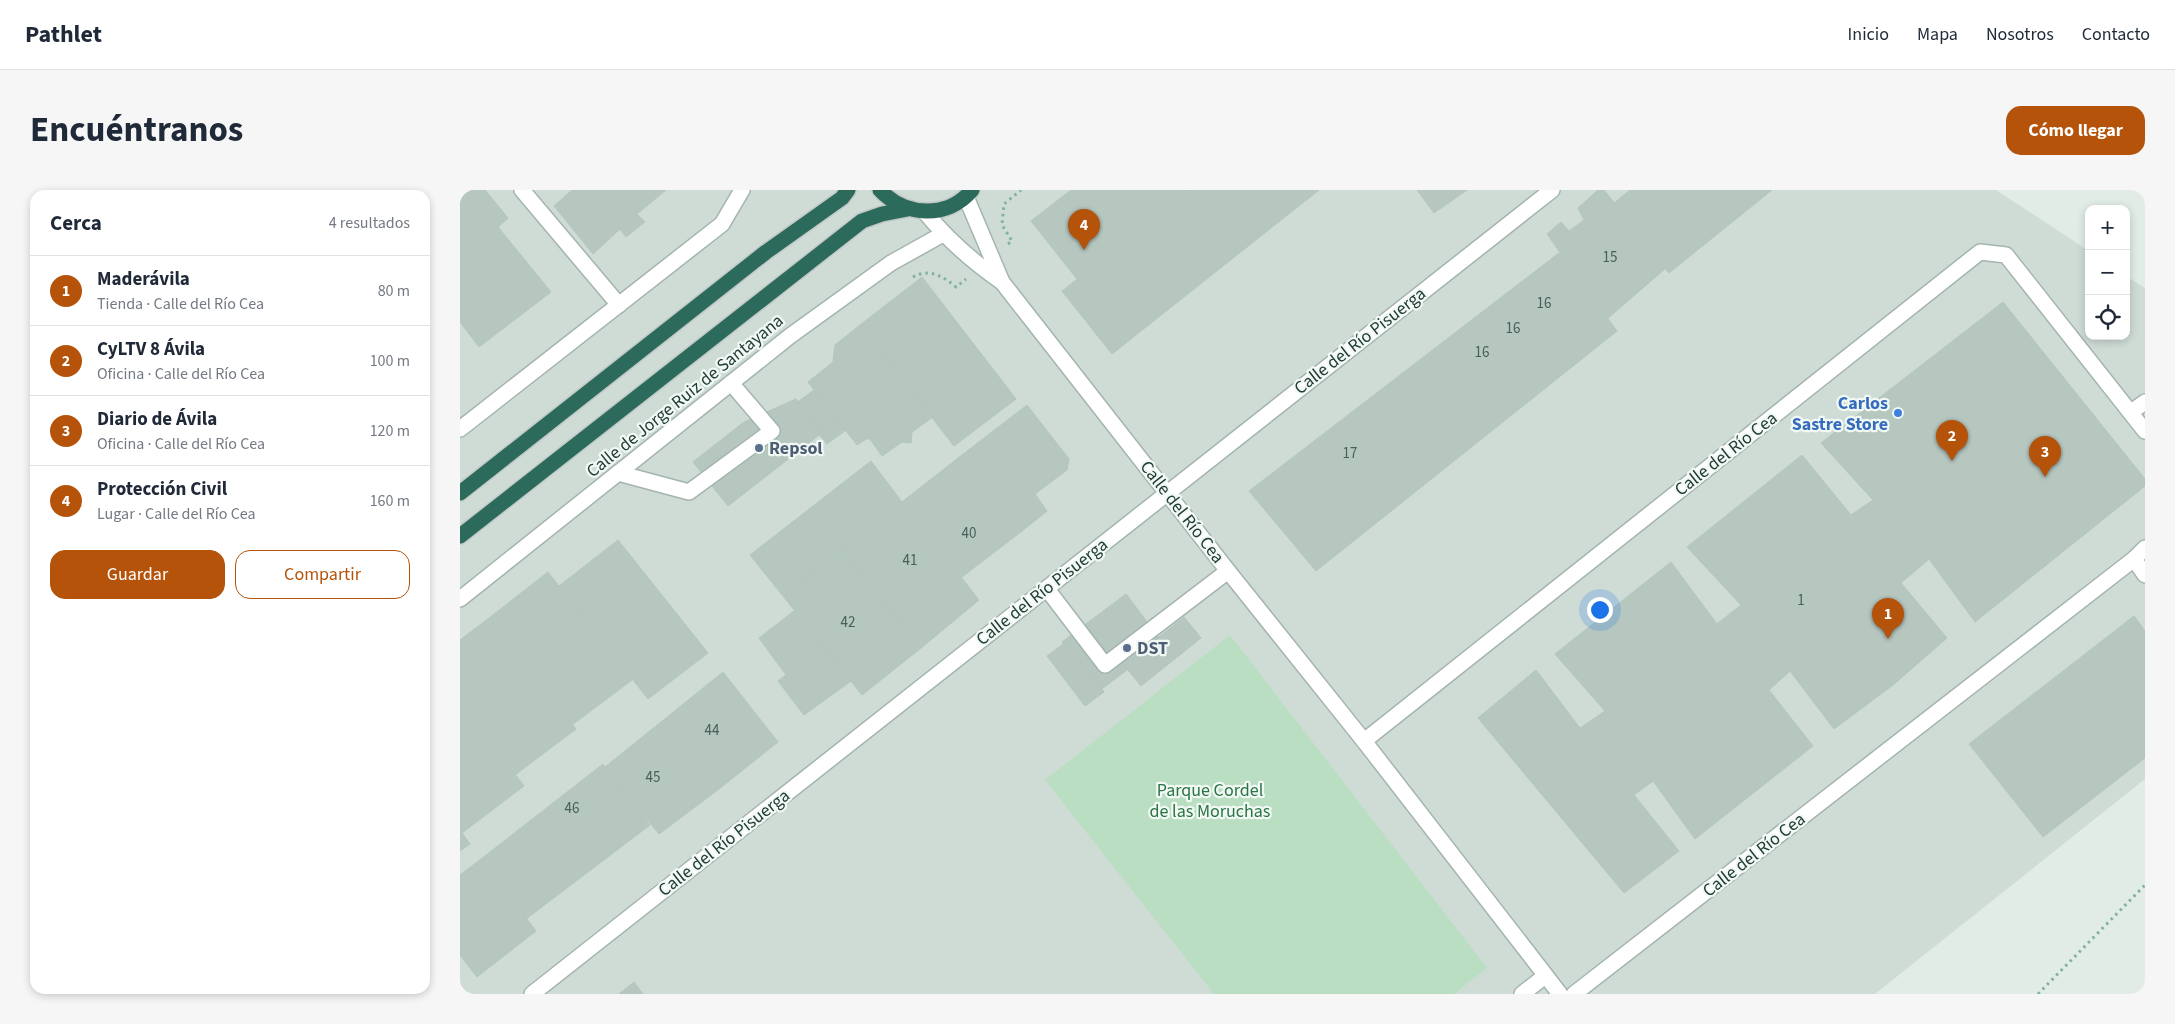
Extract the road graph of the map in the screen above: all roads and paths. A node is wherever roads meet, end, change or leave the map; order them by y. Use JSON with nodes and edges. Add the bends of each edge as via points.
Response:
{"nodes":[{"id":1,"x":522,"y":190,"type":"edge"},
{"id":2,"x":742,"y":190,"type":"edge"},
{"id":3,"x":848,"y":190,"type":"edge"},
{"id":4,"x":880,"y":190,"type":"edge"},
{"id":5,"x":1021,"y":190,"type":"edge"},
{"id":6,"x":1552,"y":190,"type":"edge"},
{"id":7,"x":969,"y":194,"type":"edge"},
{"id":8,"x":908,"y":209,"type":"junction"},
{"id":9,"x":925,"y":212,"type":"junction"},
{"id":10,"x":943,"y":234,"type":"junction"},
{"id":11,"x":986,"y":262,"type":"junction"},
{"id":12,"x":891,"y":263,"type":"junction"},
{"id":13,"x":619,"y":304,"type":"junction"},
{"id":14,"x":731,"y":383,"type":"junction"},
{"id":15,"x":2145,"y":402,"type":"edge"},
{"id":16,"x":2131,"y":412,"type":"junction"},
{"id":17,"x":460,"y":429,"type":"edge"},
{"id":18,"x":2145,"y":431,"type":"edge"},
{"id":19,"x":618,"y":473,"type":"junction"},
{"id":20,"x":460,"y":493,"type":"edge"},
{"id":21,"x":1167,"y":493,"type":"junction"},
{"id":22,"x":460,"y":536,"type":"edge"},
{"id":23,"x":2145,"y":548,"type":"edge"},
{"id":24,"x":2134,"y":559,"type":"junction"},
{"id":25,"x":1228,"y":571,"type":"junction"},
{"id":26,"x":2145,"y":575,"type":"edge"},
{"id":27,"x":1047,"y":589,"type":"junction"},
{"id":28,"x":460,"y":599,"type":"edge"},
{"id":29,"x":1364,"y":741,"type":"junction"},
{"id":30,"x":2145,"y":885,"type":"edge"},
{"id":31,"x":1545,"y":976,"type":"junction"},
{"id":32,"x":532,"y":994,"type":"edge"},
{"id":33,"x":1522,"y":994,"type":"edge"},
{"id":34,"x":1560,"y":994,"type":"edge"},
{"id":35,"x":1574,"y":994,"type":"edge"},
{"id":36,"x":2038,"y":994,"type":"edge"}],
"edges":[{"from":1,"to":13,"type":"street"},
{"from":2,"to":13,"type":"street","via":[[722,224]]},
{"from":3,"to":20,"type":"highway","via":[[842,198],[766,252]]},
{"from":4,"to":8,"type":"highway","name":"Calle de Jorge Ruiz de Santayana"},
{"from":5,"to":11,"type":"path","via":[[1004,204],[1002,225],[1012,241]]},
{"from":6,"to":21,"type":"street","name":"Calle del Río Pisuerga"},
{"from":7,"to":9,"type":"highway","name":"Calle de Jorge Ruiz de Santayana","via":[[954,205]]},
{"from":7,"to":11,"type":"street","name":"Calle del Río Cea"},
{"from":8,"to":9,"type":"highway","name":"Calle de Jorge Ruiz de Santayana"},
{"from":8,"to":22,"type":"highway","name":"Calle de Jorge Ruiz de Santayana","via":[[862,221]]},
{"from":9,"to":10,"type":"street","name":"Calle del Río Cea"},
{"from":10,"to":11,"type":"street","name":"Calle del Río Cea"},
{"from":10,"to":12,"type":"street","name":"Calle de Jorge Ruiz de Santayana"},
{"from":11,"to":12,"type":"path","via":[[956,287],[933,273],[920,273],[904,281]]},
{"from":11,"to":21,"type":"street","name":"Calle del Río Cea"},
{"from":12,"to":14,"type":"street","name":"Calle de Jorge Ruiz de Santayana"},
{"from":13,"to":17,"type":"street"},
{"from":14,"to":19,"type":"street","name":"Calle de Jorge Ruiz de Santayana"},
{"from":14,"to":19,"type":"street","via":[[772,432],[689,492]]},
{"from":15,"to":16,"type":"street"},
{"from":16,"to":18,"type":"street","name":"Calle del Río Cea"},
{"from":16,"to":29,"type":"street","name":"Calle del Río Cea","via":[[2006,255],[1980,252]]},
{"from":19,"to":28,"type":"street","name":"Calle de Jorge Ruiz de Santayana"},
{"from":21,"to":25,"type":"street","name":"Calle del Río Cea"},
{"from":21,"to":27,"type":"street","name":"Calle del Río Pisuerga"},
{"from":23,"to":24,"type":"street","name":"Calle del Río Cea"},
{"from":24,"to":26,"type":"street"},
{"from":24,"to":35,"type":"street","name":"Calle del Río Cea"},
{"from":25,"to":27,"type":"street","via":[[1105,665]]},
{"from":25,"to":29,"type":"street","name":"Calle del Río Cea"},
{"from":27,"to":32,"type":"street","name":"Calle del Río Pisuerga"},
{"from":29,"to":31,"type":"street","name":"Calle del Río Cea"},
{"from":30,"to":36,"type":"path"},
{"from":31,"to":33,"type":"street"},
{"from":31,"to":34,"type":"street","name":"Calle del Río Cea"}]}
